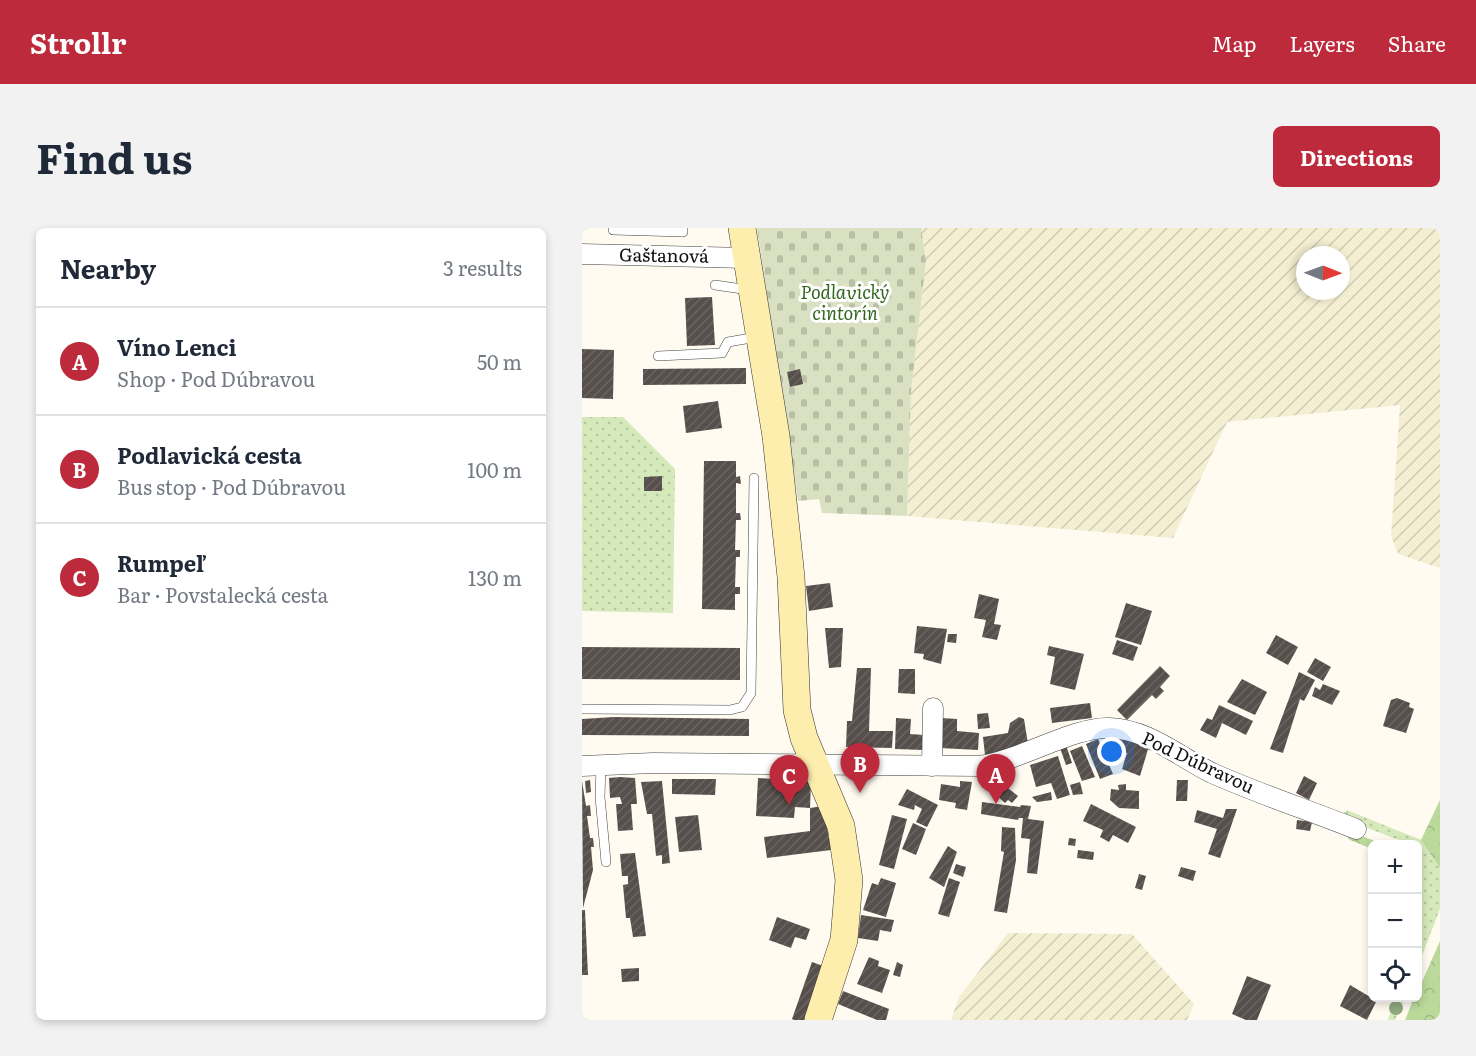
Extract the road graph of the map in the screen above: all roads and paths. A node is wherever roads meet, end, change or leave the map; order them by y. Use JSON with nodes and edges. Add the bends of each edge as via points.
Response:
{"nodes":[{"id":1,"x":684,"y":228,"type":"edge"},
{"id":2,"x":742,"y":228,"type":"edge"},
{"id":3,"x":613,"y":231,"type":"dead end"},
{"id":4,"x":634,"y":243,"type":"junction"},
{"id":5,"x":582,"y":254,"type":"edge"},
{"id":6,"x":746,"y":258,"type":"junction"},
{"id":7,"x":715,"y":285,"type":"dead end"},
{"id":8,"x":752,"y":290,"type":"junction"},
{"id":9,"x":760,"y":337,"type":"junction"},
{"id":10,"x":658,"y":356,"type":"dead end"},
{"id":11,"x":754,"y":478,"type":"dead end"},
{"id":12,"x":933,"y":708,"type":"dead end"},
{"id":13,"x":582,"y":709,"type":"edge"},
{"id":14,"x":592,"y":765,"type":"edge"},
{"id":15,"x":817,"y":766,"type":"junction"},
{"id":16,"x":932,"y":766,"type":"junction"},
{"id":17,"x":1356,"y":829,"type":"dead end"},
{"id":18,"x":606,"y":862,"type":"dead end"},
{"id":19,"x":818,"y":1020,"type":"edge"}],
"edges":[{"from":1,"to":4,"type":"lane","via":[[683,232]]},
{"from":2,"to":6,"type":"main road"},
{"from":3,"to":4,"type":"lane"},
{"from":4,"to":5,"type":"street","name":"Gaštanová"},
{"from":4,"to":6,"type":"street","name":"Gaštanová"},
{"from":6,"to":8,"type":"main road"},
{"from":7,"to":8,"type":"lane"},
{"from":8,"to":9,"type":"main road"},
{"from":9,"to":10,"type":"lane","via":[[728,342],[722,353]]},
{"from":9,"to":15,"type":"main road","via":[[784,507],[797,710]]},
{"from":11,"to":13,"type":"lane","via":[[751,693],[742,707]]},
{"from":12,"to":16,"type":"street"},
{"from":14,"to":15,"type":"street","name":"Pod Dúbravou"},
{"from":14,"to":18,"type":"lane","via":[[600,797]]},
{"from":15,"to":16,"type":"street","name":"Pod Dúbravou"},
{"from":15,"to":19,"type":"main road","via":[[841,826],[849,880],[844,940]]},
{"from":16,"to":17,"type":"street","name":"Pod Dúbravou","via":[[992,764],[1090,730],[1108,728],[1142,734],[1219,775]]}]}
